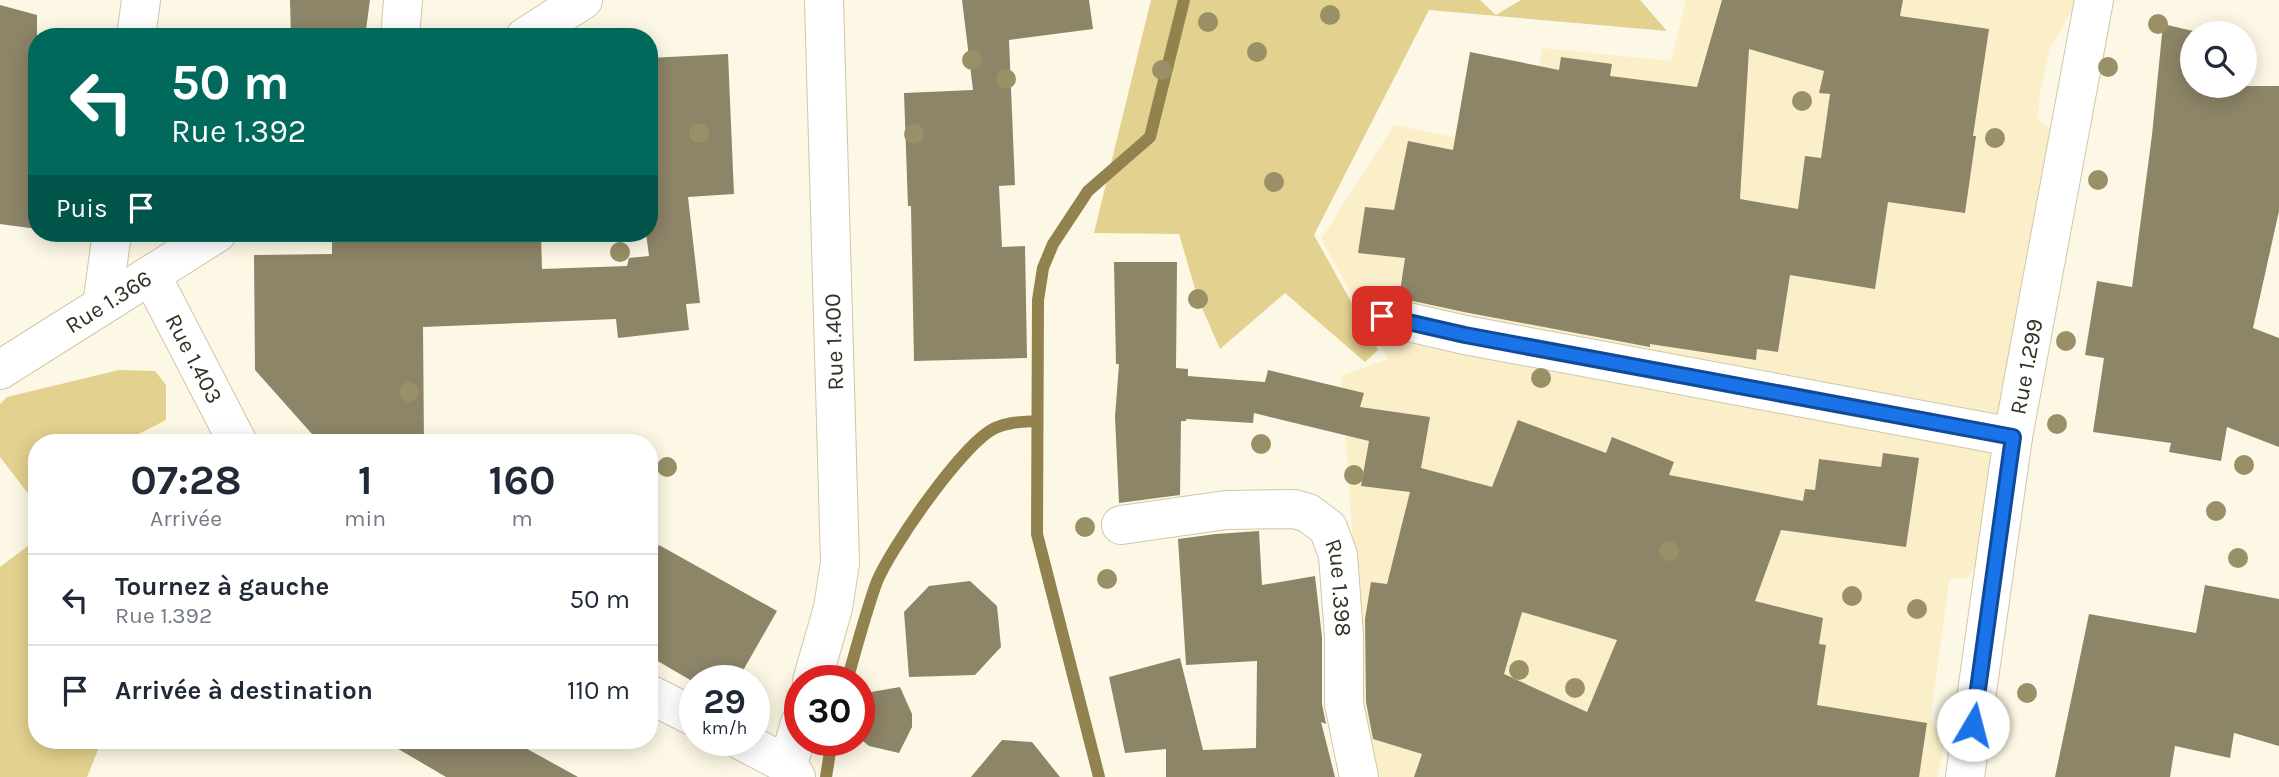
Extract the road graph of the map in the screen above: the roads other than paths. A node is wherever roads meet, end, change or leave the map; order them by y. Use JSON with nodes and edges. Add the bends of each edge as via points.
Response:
{"nodes":[{"id":1,"x":141,"y":0,"type":"edge"},
{"id":2,"x":403,"y":0,"type":"edge"},
{"id":3,"x":583,"y":0,"type":"edge"},
{"id":4,"x":824,"y":0,"type":"edge"},
{"id":5,"x":2094,"y":0,"type":"edge"},
{"id":6,"x":137,"y":28,"type":"edge"},
{"id":7,"x":401,"y":28,"type":"edge"},
{"id":8,"x":540,"y":28,"type":"edge"},
{"id":9,"x":110,"y":242,"type":"edge"},
{"id":10,"x":203,"y":242,"type":"edge"},
{"id":11,"x":151,"y":275,"type":"junction"},
{"id":12,"x":102,"y":305,"type":"junction"},
{"id":13,"x":1382,"y":316,"type":"dead end"},
{"id":14,"x":0,"y":370,"type":"edge"},
{"id":15,"x":233,"y":434,"type":"edge"},
{"id":16,"x":2013,"y":437,"type":"junction"},
{"id":17,"x":1121,"y":525,"type":"dead end"},
{"id":18,"x":817,"y":665,"type":"edge"},
{"id":19,"x":658,"y":698,"type":"edge"},
{"id":20,"x":679,"y":709,"type":"edge"},
{"id":21,"x":767,"y":756,"type":"edge"},
{"id":22,"x":792,"y":771,"type":"edge"},
{"id":23,"x":1359,"y":777,"type":"edge"},
{"id":24,"x":1965,"y":777,"type":"edge"}],
"edges":[{"from":1,"to":6,"type":"street"},
{"from":2,"to":7,"type":"street"},
{"from":3,"to":8,"type":"street"},
{"from":4,"to":18,"type":"street","name":"Rue 1.400","via":[[840,563]]},
{"from":5,"to":16,"type":"street","name":"Rue 1.299"},
{"from":9,"to":12,"type":"street"},
{"from":10,"to":11,"type":"street","name":"Rue 1.366"},
{"from":11,"to":12,"type":"street","name":"Rue 1.366"},
{"from":11,"to":15,"type":"street","name":"Rue 1.403"},
{"from":12,"to":14,"type":"street","name":"Rue 1.366"},
{"from":13,"to":16,"type":"street"},
{"from":16,"to":24,"type":"street","name":"Rue 1.299"},
{"from":17,"to":23,"type":"street","name":"Rue 1.398","via":[[1226,510],[1294,509],[1328,528],[1338,555],[1344,704]]},
{"from":19,"to":20,"type":"street"},
{"from":21,"to":22,"type":"street"}]}
